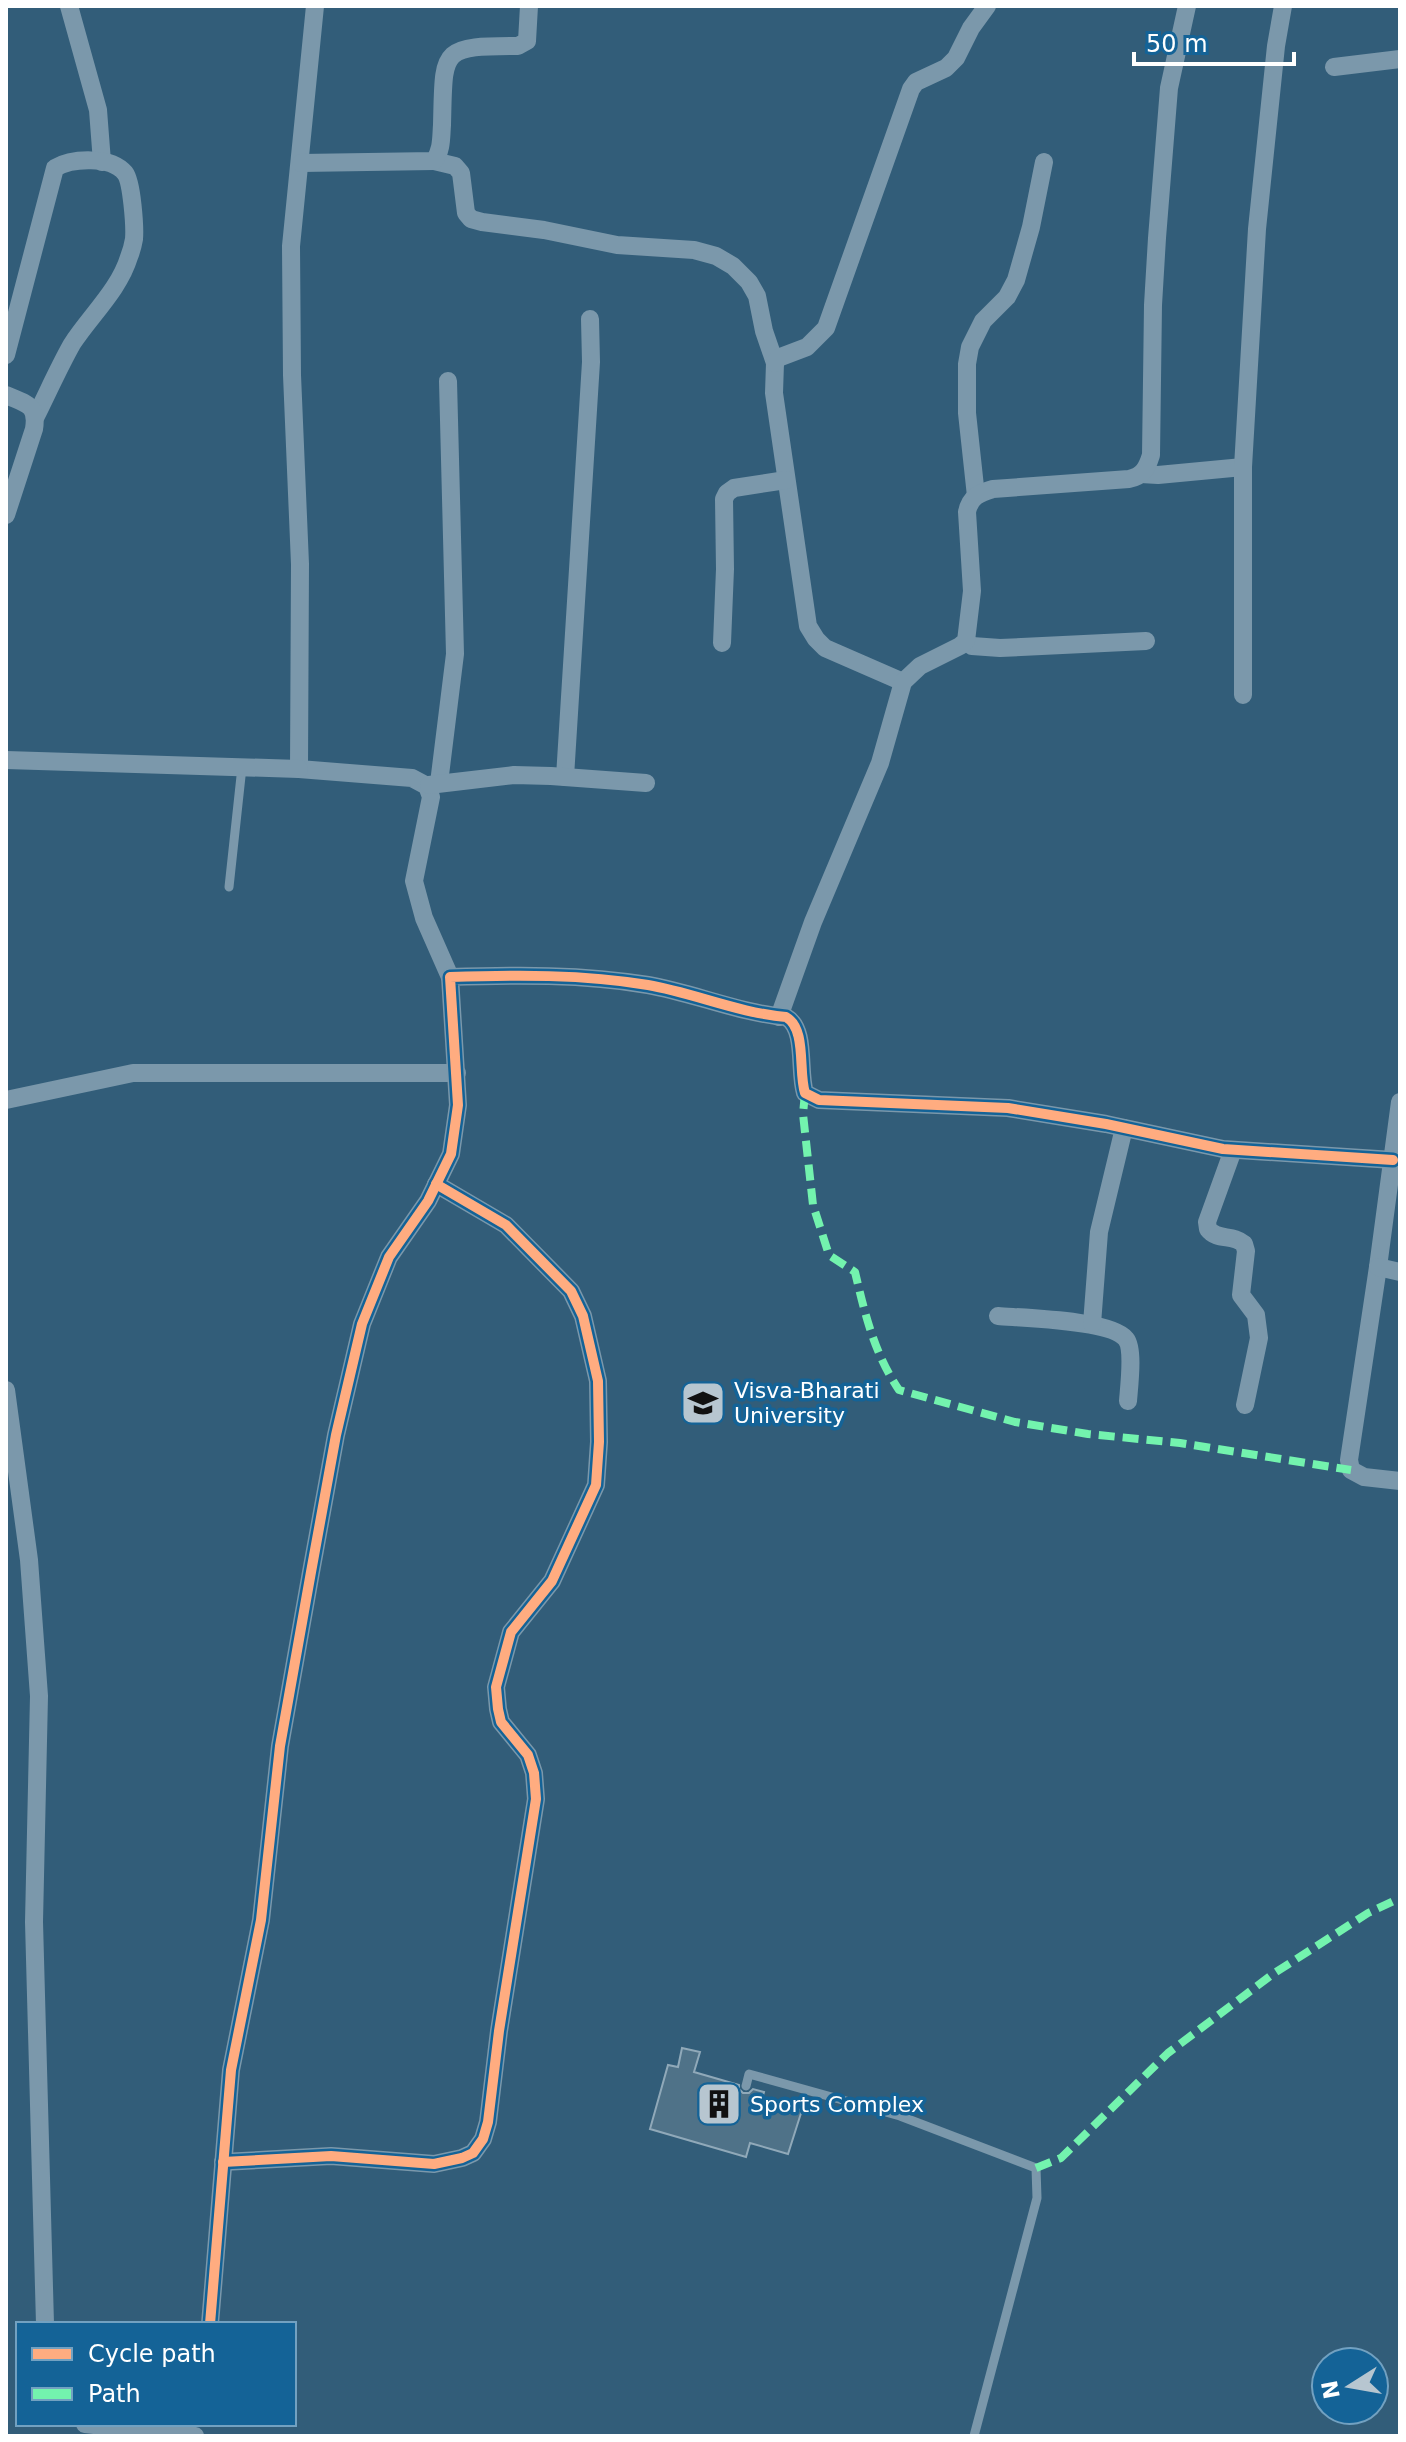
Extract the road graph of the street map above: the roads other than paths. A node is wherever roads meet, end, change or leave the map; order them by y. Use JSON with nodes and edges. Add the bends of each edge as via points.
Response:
{"nodes":[{"id":1,"x":69,"y":6,"type":"edge"},
{"id":2,"x":315,"y":6,"type":"edge"},
{"id":3,"x":529,"y":6,"type":"edge"},
{"id":4,"x":987,"y":6,"type":"edge"},
{"id":5,"x":1187,"y":6,"type":"edge"},
{"id":6,"x":1283,"y":6,"type":"edge"},
{"id":7,"x":1400,"y":59,"type":"edge"},
{"id":8,"x":1334,"y":67,"type":"dead end"},
{"id":9,"x":434,"y":161,"type":"junction"},
{"id":10,"x":102,"y":162,"type":"junction"},
{"id":11,"x":1044,"y":162,"type":"dead end"},
{"id":12,"x":301,"y":163,"type":"junction"},
{"id":13,"x":590,"y":319,"type":"dead end"},
{"id":14,"x":6,"y":355,"type":"edge"},
{"id":15,"x":775,"y":363,"type":"junction"},
{"id":16,"x":448,"y":381,"type":"dead end"},
{"id":17,"x":6,"y":395,"type":"edge"},
{"id":18,"x":36,"y":416,"type":"junction"},
{"id":19,"x":1243,"y":467,"type":"junction"},
{"id":20,"x":1141,"y":474,"type":"junction"},
{"id":21,"x":786,"y":480,"type":"junction"},
{"id":22,"x":976,"y":496,"type":"junction"},
{"id":23,"x":6,"y":515,"type":"edge"},
{"id":24,"x":966,"y":641,"type":"junction"},
{"id":25,"x":1146,"y":641,"type":"dead end"},
{"id":26,"x":722,"y":643,"type":"dead end"},
{"id":27,"x":903,"y":682,"type":"junction"},
{"id":28,"x":1243,"y":695,"type":"dead end"},
{"id":29,"x":6,"y":760,"type":"edge"},
{"id":30,"x":242,"y":767,"type":"junction"},
{"id":31,"x":299,"y":769,"type":"junction"},
{"id":32,"x":565,"y":777,"type":"junction"},
{"id":33,"x":646,"y":783,"type":"dead end"},
{"id":34,"x":433,"y":784,"type":"junction"},
{"id":35,"x":229,"y":887,"type":"dead end"},
{"id":36,"x":450,"y":977,"type":"junction"},
{"id":37,"x":779,"y":1017,"type":"junction"},
{"id":38,"x":457,"y":1073,"type":"junction"},
{"id":39,"x":6,"y":1100,"type":"edge"},
{"id":40,"x":1400,"y":1102,"type":"edge"},
{"id":41,"x":1124,"y":1128,"type":"junction"},
{"id":42,"x":1233,"y":1150,"type":"junction"},
{"id":43,"x":1393,"y":1160,"type":"junction"},
{"id":44,"x":436,"y":1184,"type":"junction"},
{"id":45,"x":1378,"y":1267,"type":"junction"},
{"id":46,"x":1400,"y":1272,"type":"edge"},
{"id":47,"x":998,"y":1316,"type":"dead end"},
{"id":48,"x":1092,"y":1324,"type":"junction"},
{"id":49,"x":6,"y":1390,"type":"edge"},
{"id":50,"x":1128,"y":1401,"type":"dead end"},
{"id":51,"x":1245,"y":1405,"type":"dead end"},
{"id":52,"x":1400,"y":1481,"type":"edge"},
{"id":53,"x":746,"y":2086,"type":"dead end"},
{"id":54,"x":223,"y":2162,"type":"junction"},
{"id":55,"x":45,"y":2322,"type":"edge"},
{"id":56,"x":210,"y":2322,"type":"edge"},
{"id":57,"x":103,"y":2426,"type":"edge"},
{"id":58,"x":195,"y":2436,"type":"edge"},
{"id":59,"x":974,"y":2436,"type":"edge"}],
"edges":[{"from":1,"to":10,"type":"street","via":[[98,110]]},
{"from":2,"to":12,"type":"street"},
{"from":3,"to":9,"type":"street","via":[[523,44],[458,50],[446,62],[440,153]]},
{"from":4,"to":15,"type":"street","via":[[956,58],[911,89],[826,328],[807,347]]},
{"from":5,"to":20,"type":"street","via":[[1169,88],[1153,305],[1151,455]]},
{"from":6,"to":19,"type":"street","via":[[1257,229]]},
{"from":7,"to":8,"type":"street"},
{"from":9,"to":12,"type":"street"},
{"from":9,"to":15,"type":"street","via":[[461,173],[471,219],[617,245],[694,250],[733,266],[757,296]]},
{"from":10,"to":14,"type":"street","via":[[61,164],[51,174]]},
{"from":10,"to":18,"type":"street","via":[[125,173],[129,184],[134,239],[129,260],[73,344]]},
{"from":11,"to":22,"type":"street","via":[[1016,280],[970,347],[967,413]]},
{"from":12,"to":31,"type":"street","via":[[291,246],[300,564]]},
{"from":13,"to":32,"type":"street"},
{"from":15,"to":21,"type":"street"},
{"from":16,"to":34,"type":"street","via":[[455,654]]},
{"from":17,"to":18,"type":"street","via":[[31,406]]},
{"from":18,"to":23,"type":"street"},
{"from":19,"to":20,"type":"street"},
{"from":19,"to":28,"type":"street"},
{"from":20,"to":22,"type":"street","via":[[1098,483],[993,489]]},
{"from":21,"to":26,"type":"street","via":[[734,488],[724,499]]},
{"from":21,"to":27,"type":"street","via":[[808,626],[825,648]]},
{"from":22,"to":24,"type":"street","via":[[967,512],[972,591]]},
{"from":24,"to":25,"type":"street","via":[[1000,648]]},
{"from":24,"to":27,"type":"street","via":[[920,666]]},
{"from":27,"to":37,"type":"street","via":[[880,763]]},
{"from":29,"to":30,"type":"street"},
{"from":30,"to":31,"type":"street"},
{"from":30,"to":35,"type":"lane"},
{"from":31,"to":34,"type":"street"},
{"from":32,"to":33,"type":"street"},
{"from":32,"to":34,"type":"street","via":[[514,775]]},
{"from":34,"to":36,"type":"street","via":[[414,881]]},
{"from":36,"to":37,"type":"street","via":[[575,975],[651,986]]},
{"from":36,"to":38,"type":"street"},
{"from":37,"to":41,"type":"street","via":[[794,1021],[805,1093],[819,1100],[1008,1108]]},
{"from":38,"to":39,"type":"street","via":[[133,1073]]},
{"from":38,"to":44,"type":"street","via":[[451,1154]]},
{"from":40,"to":43,"type":"street"},
{"from":41,"to":42,"type":"street"},
{"from":41,"to":48,"type":"street","via":[[1099,1232]]},
{"from":42,"to":43,"type":"street"},
{"from":42,"to":51,"type":"street","via":[[1207,1222],[1214,1236],[1244,1244],[1241,1295],[1256,1315],[1259,1338]]},
{"from":43,"to":45,"type":"street"},
{"from":44,"to":54,"type":"street","via":[[389,1257],[362,1324],[336,1435],[280,1746],[261,1920],[231,2070]]},
{"from":44,"to":54,"type":"street","via":[[506,1225],[571,1291],[583,1316],[598,1381],[596,1485],[552,1581],[511,1632],[496,1687],[501,1722],[528,1755],[536,1799],[488,2122],[473,2153],[434,2164],[331,2156]]},
{"from":45,"to":46,"type":"street"},
{"from":45,"to":52,"type":"street","via":[[1349,1460],[1351,1470],[1364,1477]]},
{"from":47,"to":48,"type":"street"},
{"from":48,"to":50,"type":"street","via":[[1127,1339]]},
{"from":49,"to":55,"type":"street","via":[[29,1560],[39,1696],[34,1922]]},
{"from":53,"to":59,"type":"lane","via":[[749,2074],[900,2116],[1036,2168],[1037,2198]]},
{"from":54,"to":56,"type":"street"},
{"from":57,"to":58,"type":"street"}]}
